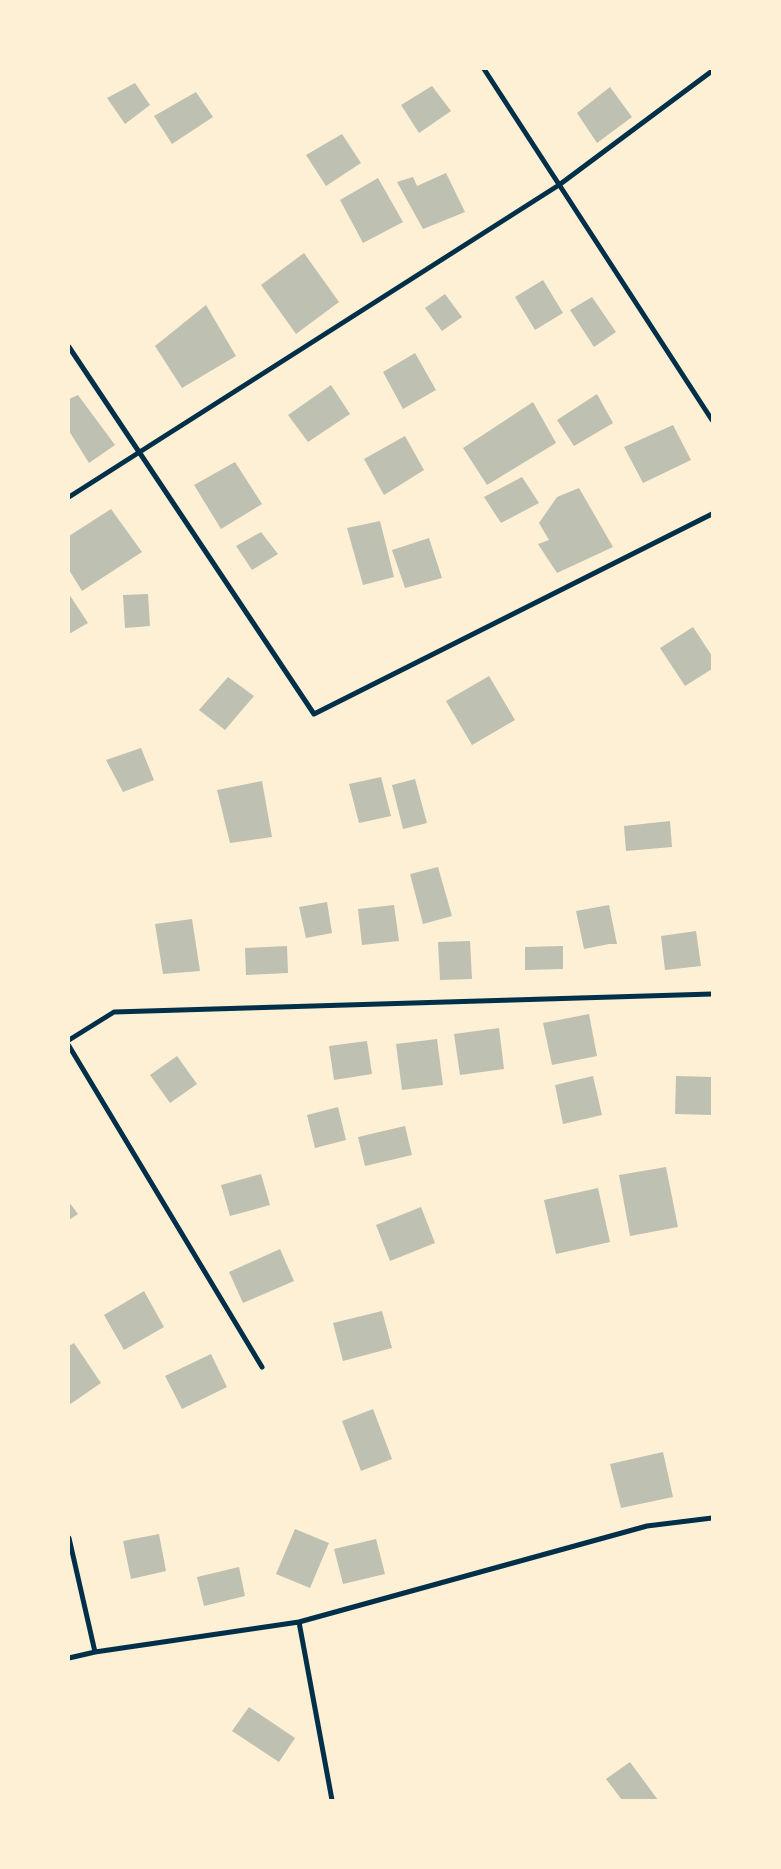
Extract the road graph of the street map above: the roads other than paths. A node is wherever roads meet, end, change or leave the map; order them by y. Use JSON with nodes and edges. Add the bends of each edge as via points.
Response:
{"nodes":[{"id":1,"x":484,"y":69,"type":"edge"},
{"id":2,"x":712,"y":71,"type":"edge"},
{"id":3,"x":559,"y":185,"type":"junction"},
{"id":4,"x":69,"y":347,"type":"edge"},
{"id":5,"x":712,"y":420,"type":"edge"},
{"id":6,"x":139,"y":452,"type":"junction"},
{"id":7,"x":69,"y":497,"type":"edge"},
{"id":8,"x":712,"y":514,"type":"edge"},
{"id":9,"x":712,"y":994,"type":"edge"},
{"id":10,"x":69,"y":1040,"type":"edge"},
{"id":11,"x":69,"y":1046,"type":"edge"},
{"id":12,"x":262,"y":1367,"type":"dead end"},
{"id":13,"x":712,"y":1518,"type":"edge"},
{"id":14,"x":69,"y":1538,"type":"edge"},
{"id":15,"x":299,"y":1622,"type":"junction"},
{"id":16,"x":95,"y":1652,"type":"junction"},
{"id":17,"x":69,"y":1658,"type":"edge"},
{"id":18,"x":332,"y":1800,"type":"edge"}],
"edges":[{"from":1,"to":3,"type":"street"},
{"from":2,"to":3,"type":"street"},
{"from":3,"to":5,"type":"street"},
{"from":3,"to":6,"type":"street"},
{"from":4,"to":6,"type":"street"},
{"from":6,"to":7,"type":"street"},
{"from":6,"to":8,"type":"street","via":[[314,714]]},
{"from":9,"to":10,"type":"street","via":[[114,1012]]},
{"from":11,"to":12,"type":"street"},
{"from":13,"to":15,"type":"street","via":[[647,1526]]},
{"from":14,"to":16,"type":"street"},
{"from":15,"to":16,"type":"street"},
{"from":15,"to":18,"type":"street"},
{"from":16,"to":17,"type":"street"}]}
